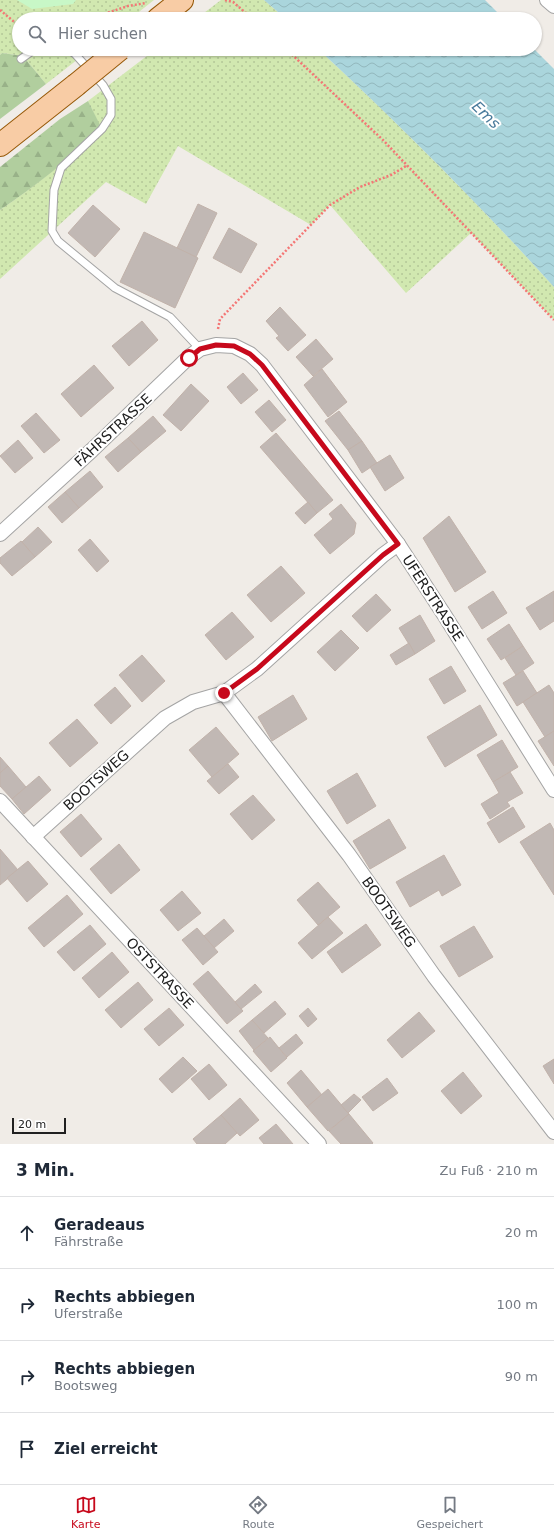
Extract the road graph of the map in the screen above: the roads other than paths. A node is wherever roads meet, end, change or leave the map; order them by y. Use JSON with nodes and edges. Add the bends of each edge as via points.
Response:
{"nodes":[{"id":1,"x":182,"y":0,"type":"edge"},
{"id":2,"x":547,"y":0,"type":"edge"},
{"id":3,"x":554,"y":6,"type":"edge"},
{"id":4,"x":155,"y":11,"type":"edge"},
{"id":5,"x":25,"y":56,"type":"edge"},
{"id":6,"x":78,"y":56,"type":"edge"},
{"id":7,"x":111,"y":56,"type":"edge"},
{"id":8,"x":21,"y":59,"type":"dead end"},
{"id":9,"x":0,"y":145,"type":"edge"},
{"id":10,"x":234,"y":346,"type":"joint"},
{"id":11,"x":200,"y":349,"type":"junction"},
{"id":12,"x":0,"y":534,"type":"edge"},
{"id":13,"x":398,"y":544,"type":"junction"},
{"id":14,"x":224,"y":693,"type":"junction"},
{"id":15,"x":554,"y":790,"type":"edge"},
{"id":16,"x":0,"y":801,"type":"edge"},
{"id":17,"x":33,"y":837,"type":"junction"},
{"id":18,"x":554,"y":1132,"type":"edge"},
{"id":19,"x":319,"y":1144,"type":"edge"}],
"edges":[{"from":1,"to":4,"type":"main road"},
{"from":2,"to":3,"type":"street"},
{"from":5,"to":8,"type":"lane"},
{"from":6,"to":11,"type":"lane","via":[[103,85],[111,99],[111,115],[102,129],[61,168],[54,190],[52,231],[58,241],[114,288],[170,317]]},
{"from":7,"to":9,"type":"main road","bridge":true},
{"from":10,"to":11,"type":"street","name":"FÄHRSTRASSE","via":[[216,345]]},
{"from":10,"to":13,"type":"street","name":"UFERSTRASSE","via":[[250,354],[262,365]]},
{"from":11,"to":12,"type":"street","name":"FÄHRSTRASSE"},
{"from":13,"to":14,"type":"street","name":"BOOTSWEG","via":[[257,669]]},
{"from":13,"to":15,"type":"street","name":"UFERSTRASSE"},
{"from":14,"to":17,"type":"street","name":"BOOTSWEG","via":[[193,702],[165,718]]},
{"from":14,"to":18,"type":"street","name":"BOOTSWEG","via":[[349,855],[434,976]]},
{"from":16,"to":17,"type":"street","name":"OSTSTRASSE"},
{"from":17,"to":19,"type":"street","name":"OSTSTRASSE"}]}
